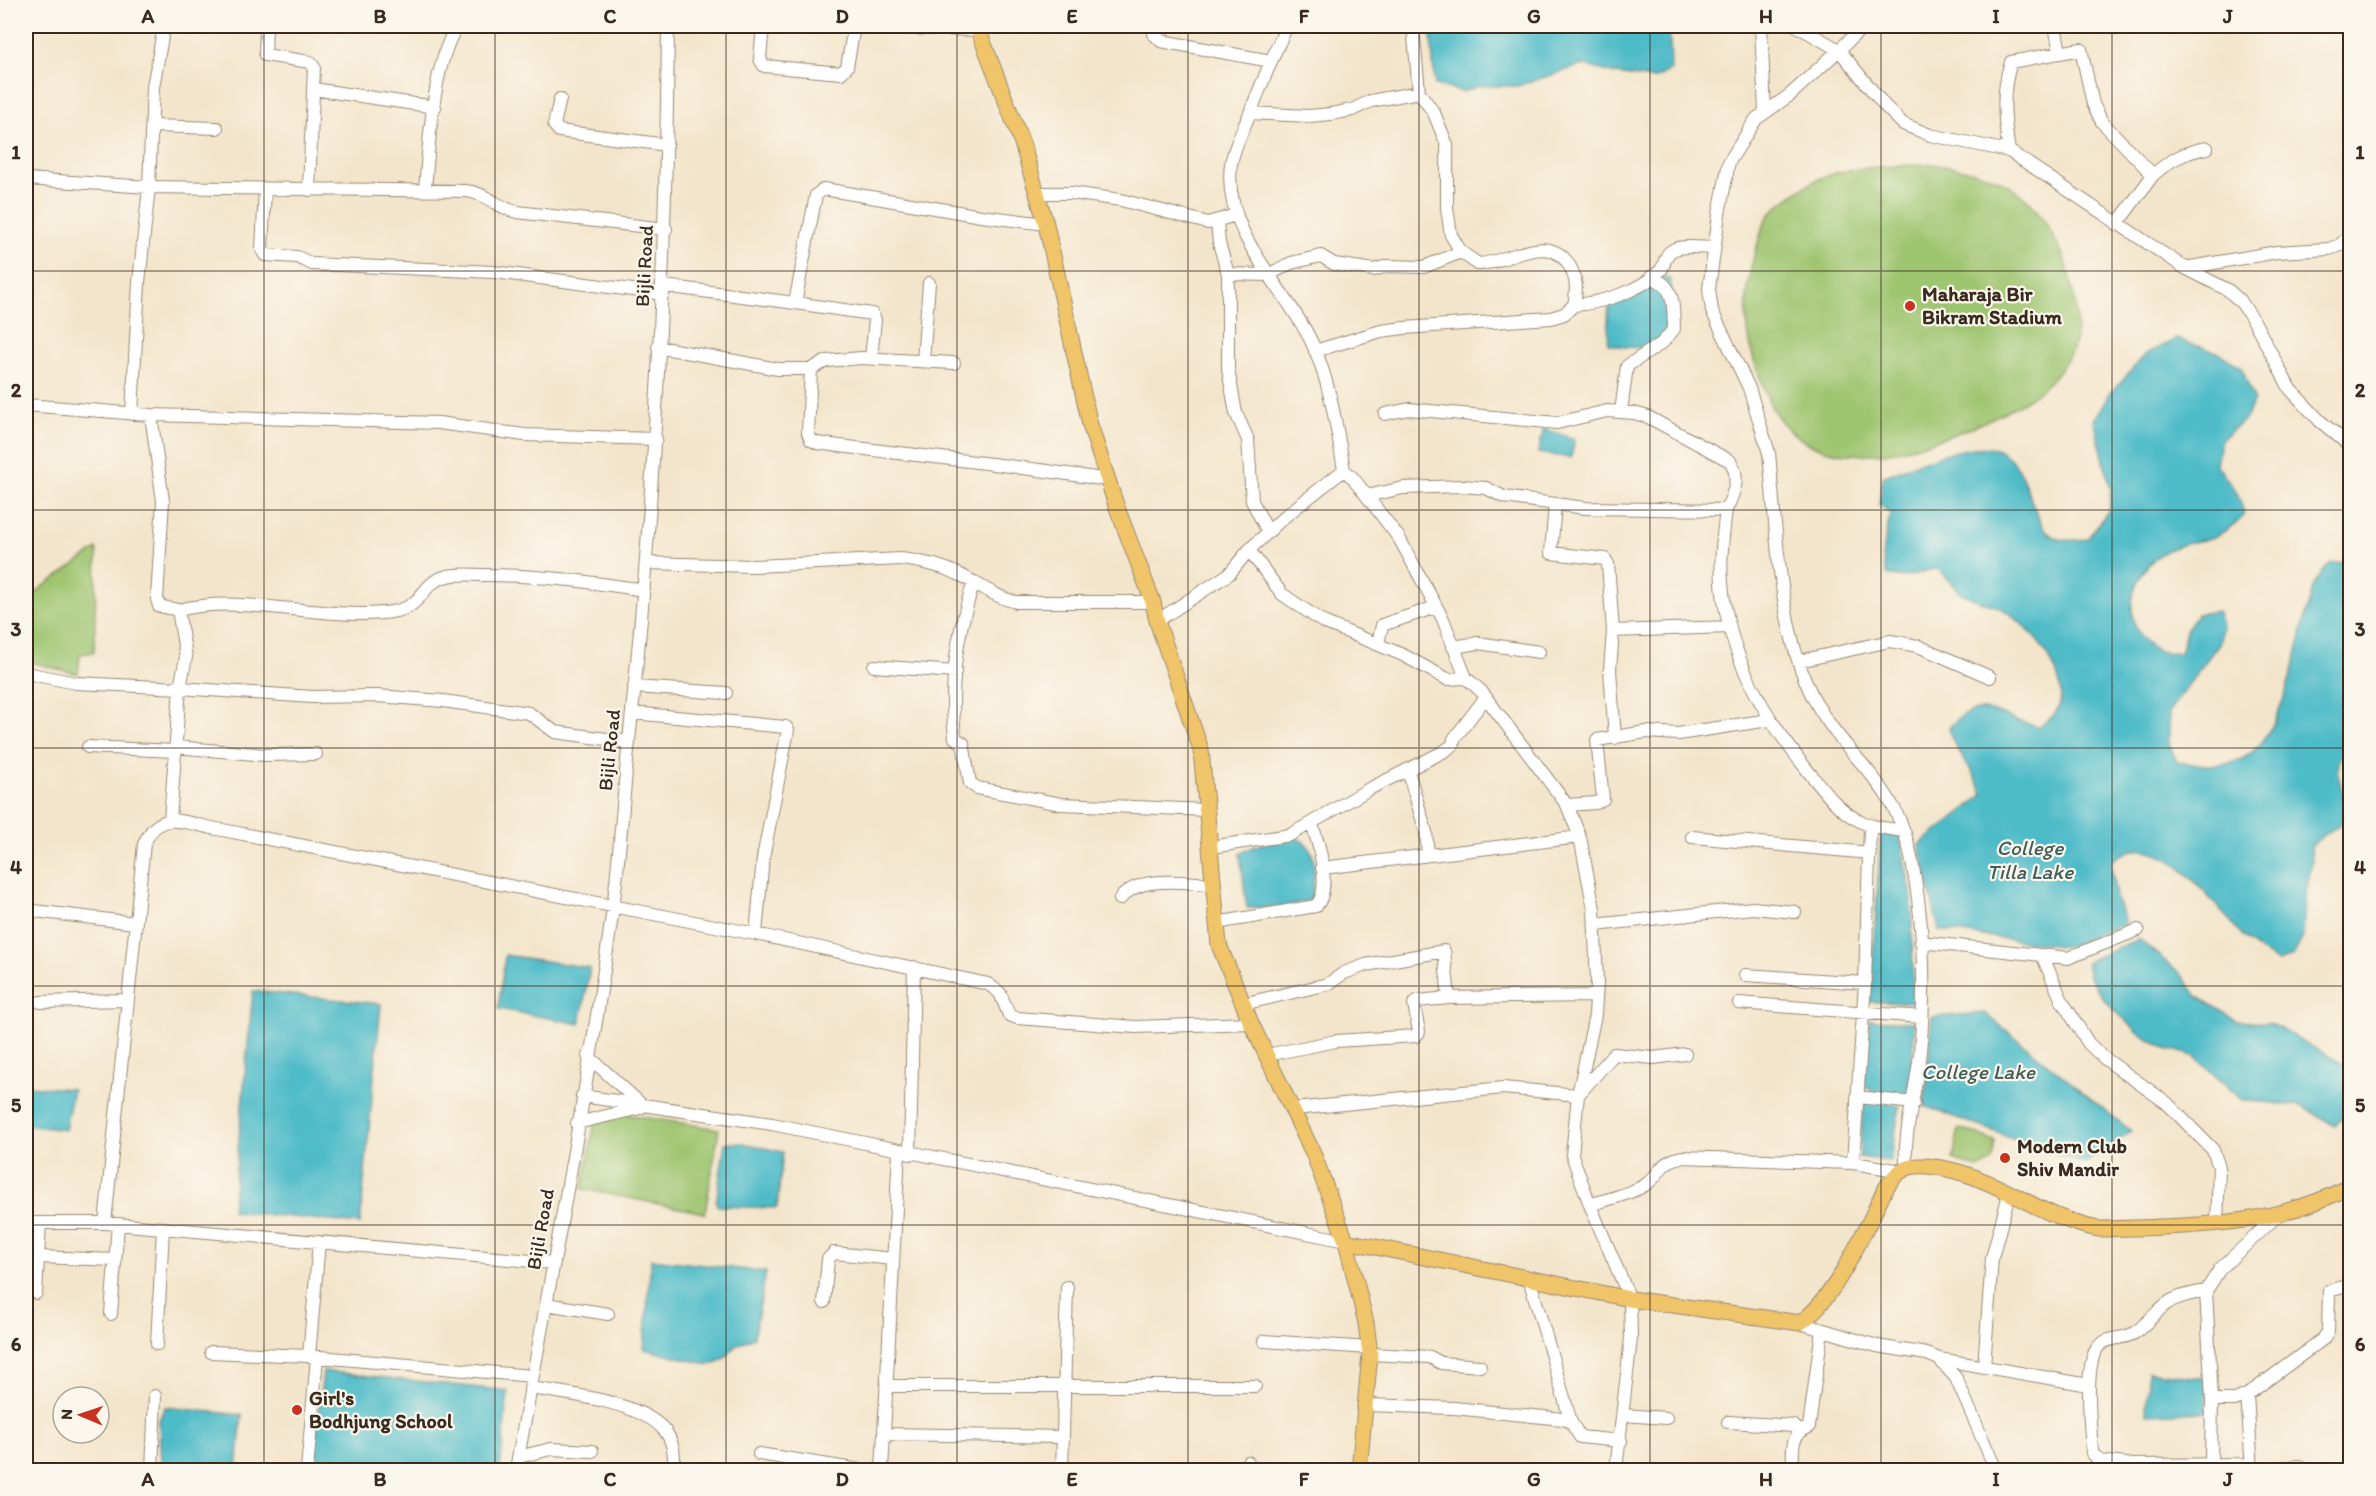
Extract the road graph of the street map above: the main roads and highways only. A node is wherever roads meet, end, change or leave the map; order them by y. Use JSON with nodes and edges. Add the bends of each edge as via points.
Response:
{"nodes":[{"id":1,"x":979,"y":28,"type":"edge"},
{"id":2,"x":2350,"y":1186,"type":"edge"},
{"id":3,"x":1346,"y":1240,"type":"junction"},
{"id":4,"x":1359,"y":1470,"type":"edge"}],
"edges":[{"from":1,"to":3,"type":"main road","via":[[1022,143],[1046,224],[1090,425],[1201,750],[1216,922],[1224,960],[1294,1109]]},
{"from":2,"to":3,"type":"main road","via":[[2282,1211],[2217,1224],[2099,1229],[2073,1223],[1952,1170],[1905,1169],[1888,1187],[1827,1293],[1800,1323],[1630,1299]]},
{"from":3,"to":4,"type":"main road","via":[[1370,1351]]}]}
